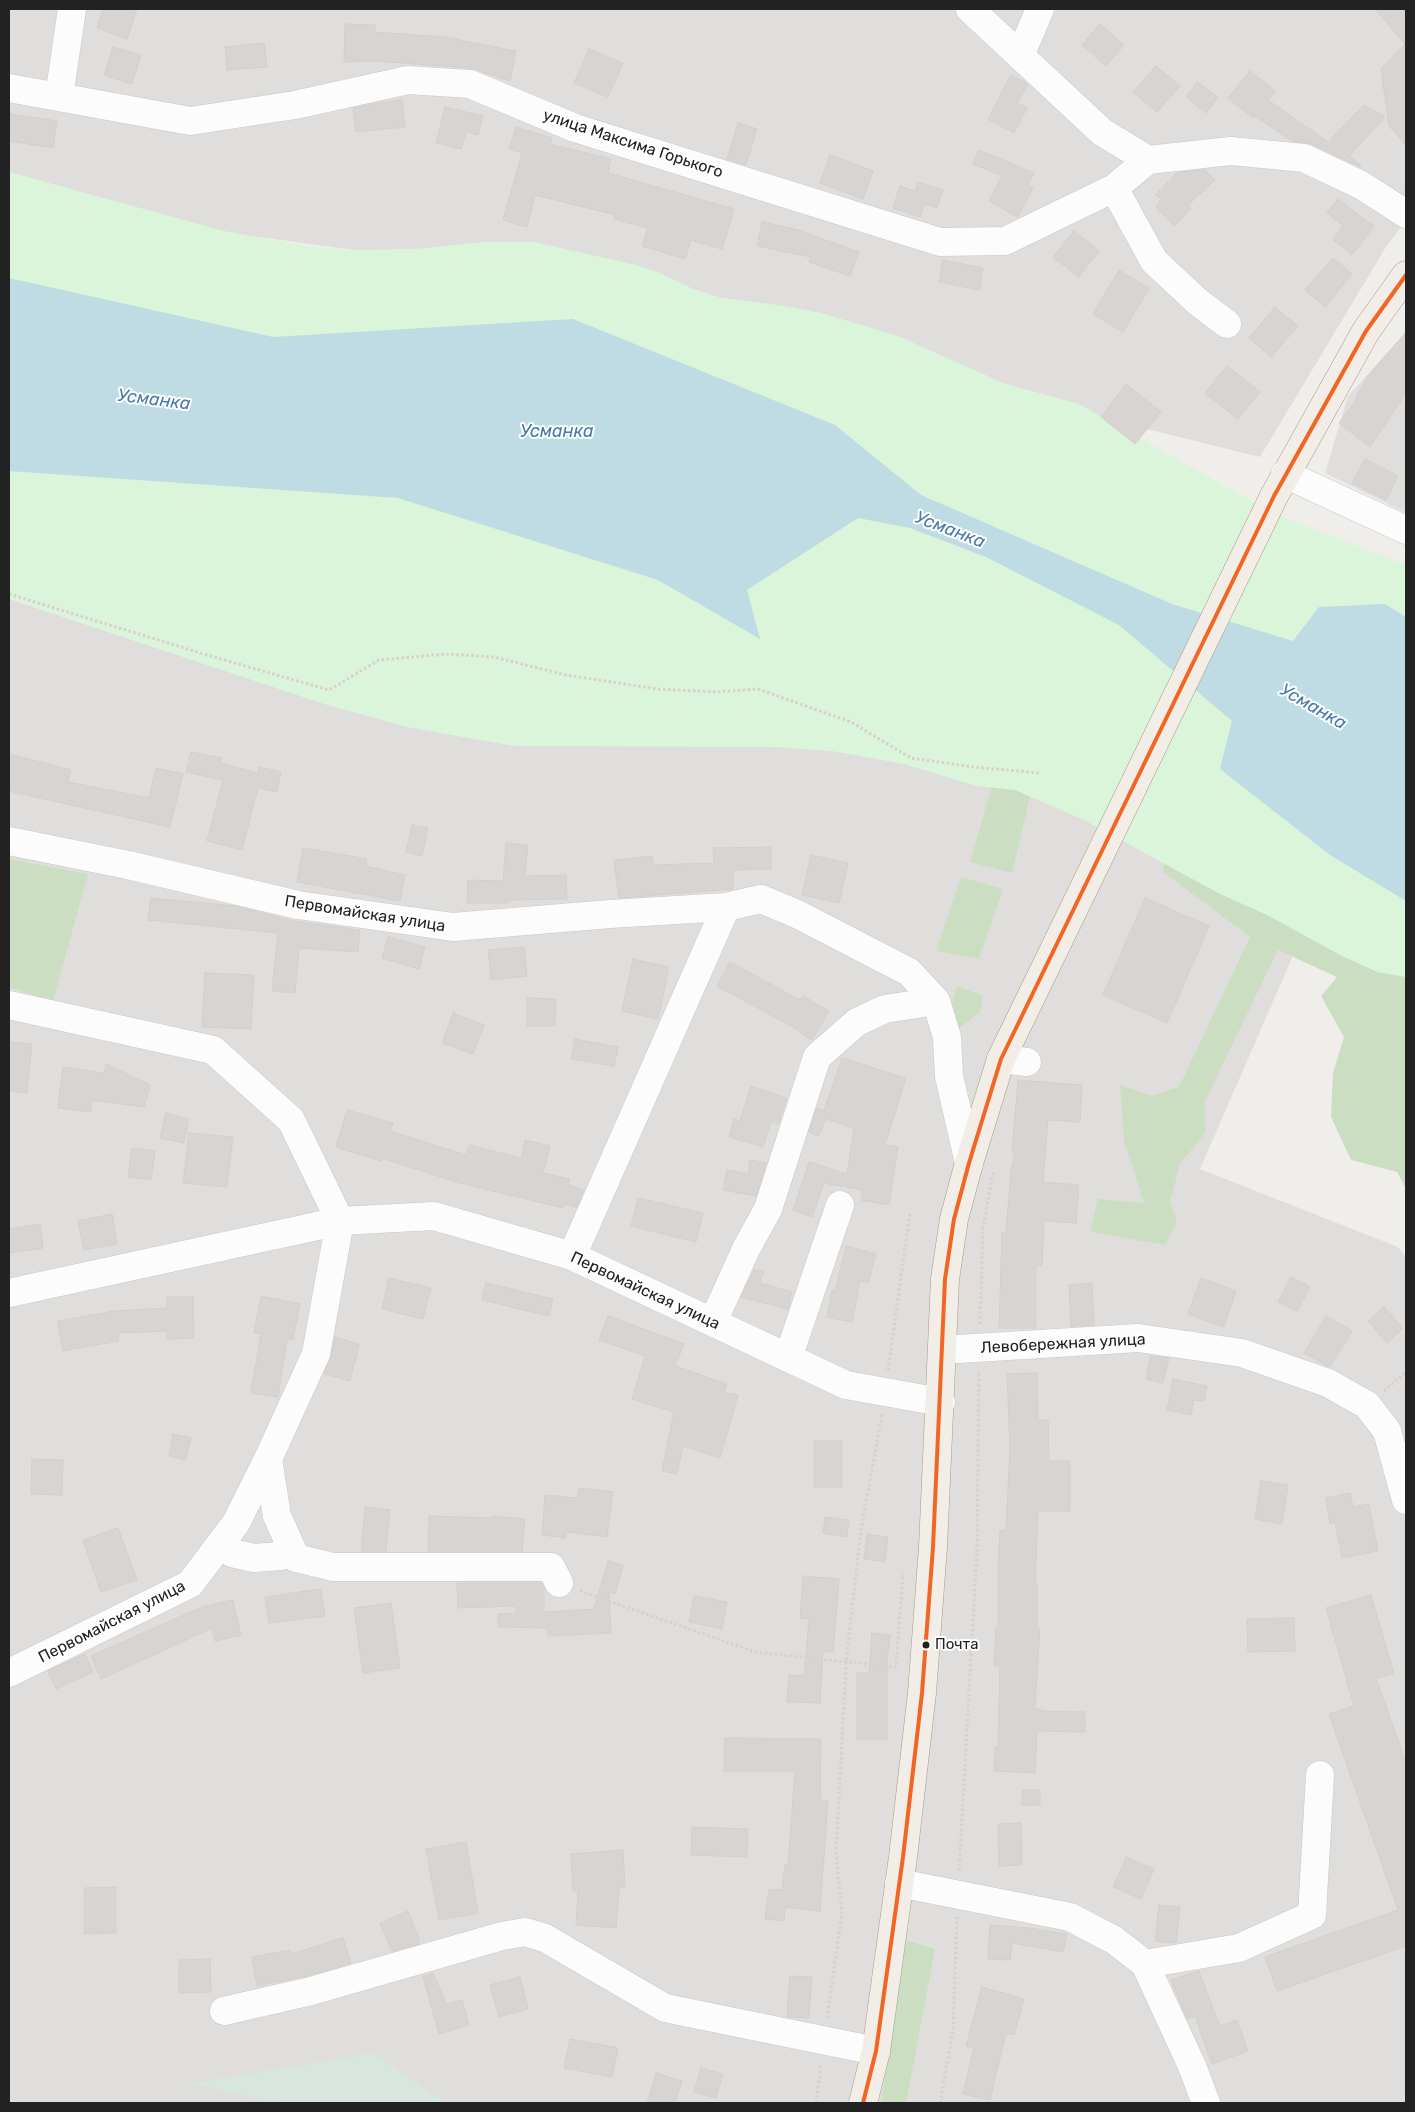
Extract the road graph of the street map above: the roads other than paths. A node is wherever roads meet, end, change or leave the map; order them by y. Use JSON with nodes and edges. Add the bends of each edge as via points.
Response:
{"nodes":[{"id":1,"x":72,"y":9,"type":"edge"},
{"id":2,"x":970,"y":9,"type":"edge"},
{"id":3,"x":1040,"y":9,"type":"edge"},
{"id":4,"x":1020,"y":56,"type":"junction"},
{"id":5,"x":9,"y":88,"type":"edge"},
{"id":6,"x":59,"y":97,"type":"junction"},
{"id":7,"x":1148,"y":160,"type":"junction"},
{"id":8,"x":1114,"y":188,"type":"junction"},
{"id":9,"x":1406,"y":214,"type":"edge"},
{"id":10,"x":1406,"y":275,"type":"edge"},
{"id":11,"x":1227,"y":324,"type":"dead end"},
{"id":12,"x":1279,"y":485,"type":"junction"},
{"id":13,"x":1406,"y":530,"type":"edge"},
{"id":14,"x":9,"y":841,"type":"edge"},
{"id":15,"x":726,"y":907,"type":"junction"},
{"id":16,"x":936,"y":1000,"type":"junction"},
{"id":17,"x":9,"y":1005,"type":"edge"},
{"id":18,"x":969,"y":1163,"type":"junction"},
{"id":19,"x":840,"y":1205,"type":"dead end"},
{"id":20,"x":340,"y":1221,"type":"junction"},
{"id":21,"x":572,"y":1256,"type":"junction"},
{"id":22,"x":9,"y":1294,"type":"edge"},
{"id":23,"x":713,"y":1322,"type":"junction"},
{"id":24,"x":942,"y":1350,"type":"junction"},
{"id":25,"x":788,"y":1358,"type":"junction"},
{"id":26,"x":941,"y":1402,"type":"junction"},
{"id":27,"x":268,"y":1459,"type":"junction"},
{"id":28,"x":1406,"y":1500,"type":"edge"},
{"id":29,"x":222,"y":1542,"type":"junction"},
{"id":30,"x":292,"y":1551,"type":"junction"},
{"id":31,"x":559,"y":1583,"type":"road end"},
{"id":32,"x":9,"y":1673,"type":"edge"},
{"id":33,"x":1320,"y":1775,"type":"dead end"},
{"id":34,"x":900,"y":1883,"type":"junction"},
{"id":35,"x":1145,"y":1964,"type":"junction"},
{"id":36,"x":224,"y":2011,"type":"dead end"},
{"id":37,"x":876,"y":2051,"type":"junction"},
{"id":38,"x":863,"y":2103,"type":"edge"},
{"id":39,"x":1206,"y":2103,"type":"edge"}],
"edges":[{"from":1,"to":6,"type":"street"},
{"from":2,"to":4,"type":"street"},
{"from":3,"to":4,"type":"street"},
{"from":4,"to":7,"type":"street","via":[[1102,132]]},
{"from":5,"to":6,"type":"street","name":"улица Максима Горького"},
{"from":6,"to":8,"type":"street","name":"улица Максима Горького","via":[[190,121],[296,105],[408,80],[470,84],[575,128],[940,242],[1005,241]]},
{"from":7,"to":8,"type":"street","name":"улица Максима Горького"},
{"from":7,"to":9,"type":"street","via":[[1231,151],[1304,158],[1361,185]]},
{"from":8,"to":11,"type":"street","via":[[1154,260],[1198,302]]},
{"from":10,"to":12,"type":"main road","via":[[1366,331]]},
{"from":12,"to":13,"type":"street"},
{"from":12,"to":18,"type":"main road","via":[[1112,830]]},
{"from":14,"to":15,"type":"street","name":"Первомайская улица","via":[[128,864],[298,905],[453,927]]},
{"from":15,"to":16,"type":"street","name":"Первомайская улица","via":[[762,899],[797,914],[909,972]]},
{"from":15,"to":21,"type":"street"},
{"from":16,"to":18,"type":"street","via":[[947,1037],[950,1076]]},
{"from":16,"to":23,"type":"street","via":[[885,1010],[857,1022],[817,1057],[768,1209]]},
{"from":17,"to":20,"type":"street","via":[[213,1050],[291,1120]]},
{"from":18,"to":24,"type":"main road","via":[[952,1227],[945,1279]]},
{"from":19,"to":25,"type":"street"},
{"from":20,"to":21,"type":"street","name":"Первомайская улица","via":[[434,1216]]},
{"from":20,"to":22,"type":"street","name":"Первомайская улица"},
{"from":20,"to":27,"type":"street","name":"Первомайская улица","via":[[316,1354]]},
{"from":21,"to":23,"type":"street","name":"Первомайская улица"},
{"from":23,"to":25,"type":"street","name":"Первомайская улица"},
{"from":24,"to":26,"type":"main road"},
{"from":24,"to":28,"type":"street","name":"Левобережная улица","via":[[1138,1338],[1242,1353],[1328,1383],[1367,1405],[1387,1432]]},
{"from":25,"to":26,"type":"street","name":"Первомайская улица","via":[[846,1385]]},
{"from":26,"to":34,"type":"main road","via":[[926,1650]]},
{"from":27,"to":29,"type":"street","name":"Первомайская улица","via":[[236,1524]]},
{"from":27,"to":30,"type":"street","via":[[277,1516]]},
{"from":29,"to":30,"type":"street","via":[[232,1553],[254,1558],[280,1556]]},
{"from":29,"to":32,"type":"street","name":"Первомайская улица","via":[[190,1584]]},
{"from":30,"to":31,"type":"street","via":[[296,1558],[333,1567],[551,1567]]},
{"from":33,"to":35,"type":"street","via":[[1312,1915],[1239,1948]]},
{"from":34,"to":35,"type":"street","via":[[1070,1917],[1114,1940]]},
{"from":34,"to":37,"type":"main road"},
{"from":35,"to":39,"type":"street"},
{"from":36,"to":37,"type":"street","via":[[311,1991],[525,1932],[545,1938],[665,2008]]},
{"from":37,"to":38,"type":"main road"}]}
